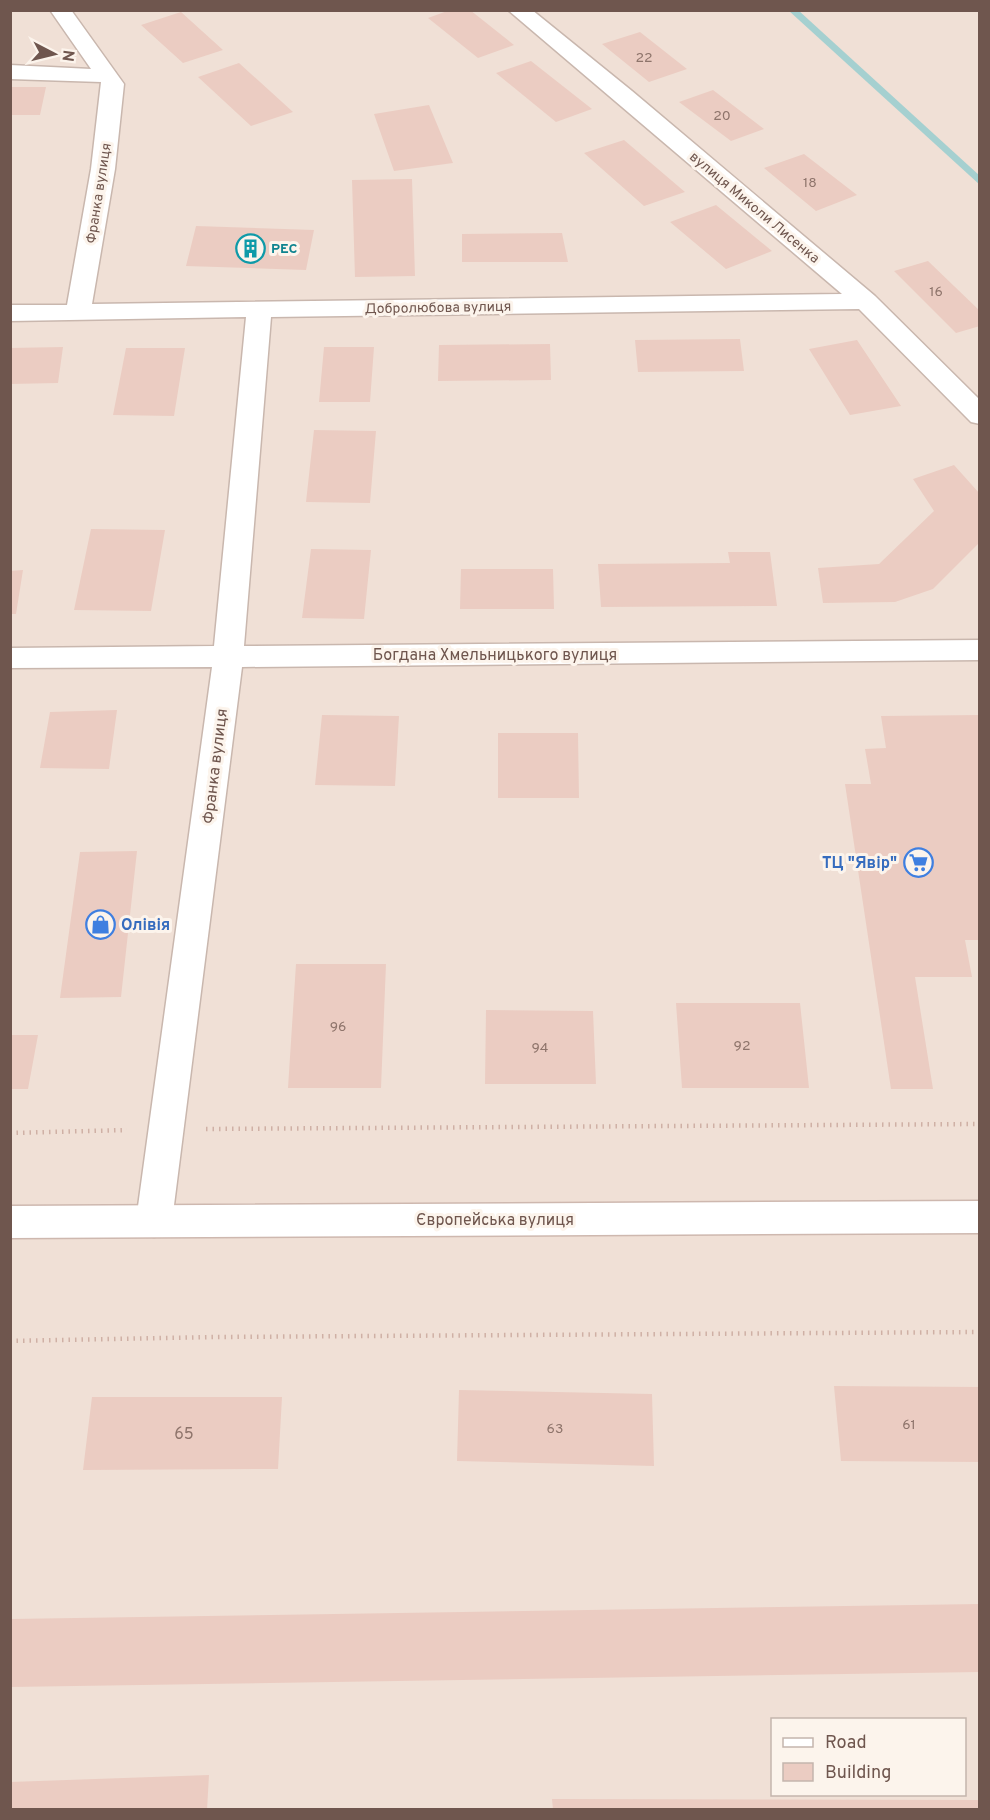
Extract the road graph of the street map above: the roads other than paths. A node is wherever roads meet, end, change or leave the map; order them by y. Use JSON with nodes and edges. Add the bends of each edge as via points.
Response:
{"nodes":[{"id":1,"x":60,"y":10,"type":"edge"},
{"id":2,"x":518,"y":10,"type":"edge"},
{"id":3,"x":10,"y":72,"type":"edge"},
{"id":4,"x":108,"y":76,"type":"junction"},
{"id":5,"x":866,"y":301,"type":"junction"},
{"id":6,"x":259,"y":309,"type":"junction"},
{"id":7,"x":78,"y":312,"type":"junction"},
{"id":8,"x":10,"y":313,"type":"edge"},
{"id":9,"x":980,"y":416,"type":"edge"},
{"id":10,"x":980,"y":650,"type":"edge"},
{"id":11,"x":228,"y":656,"type":"junction"},
{"id":12,"x":10,"y":658,"type":"edge"},
{"id":13,"x":980,"y":1217,"type":"edge"},
{"id":14,"x":154,"y":1221,"type":"junction"},
{"id":15,"x":10,"y":1222,"type":"edge"}],
"edges":[{"from":1,"to":4,"type":"street"},
{"from":2,"to":5,"type":"street","name":"вулиця Миколи Лисенка"},
{"from":3,"to":4,"type":"street"},
{"from":4,"to":7,"type":"street","name":"Франка вулиця","via":[[113,84],[104,169]]},
{"from":5,"to":6,"type":"street","name":"Добролюбова вулиця"},
{"from":5,"to":9,"type":"street","name":"вулиця Миколи Лисенка"},
{"from":6,"to":7,"type":"street","name":"Добролюбова вулиця"},
{"from":6,"to":11,"type":"street","name":"Франка вулиця"},
{"from":7,"to":8,"type":"street","name":"Добролюбова вулиця"},
{"from":10,"to":11,"type":"street","name":"Богдана Хмельницького вулиця"},
{"from":11,"to":12,"type":"street","name":"Богдана Хмельницького вулиця"},
{"from":11,"to":14,"type":"street","name":"Франка вулиця"},
{"from":13,"to":14,"type":"street","name":"Європейська вулиця"},
{"from":14,"to":15,"type":"street","name":"Європейська вулиця"}]}
